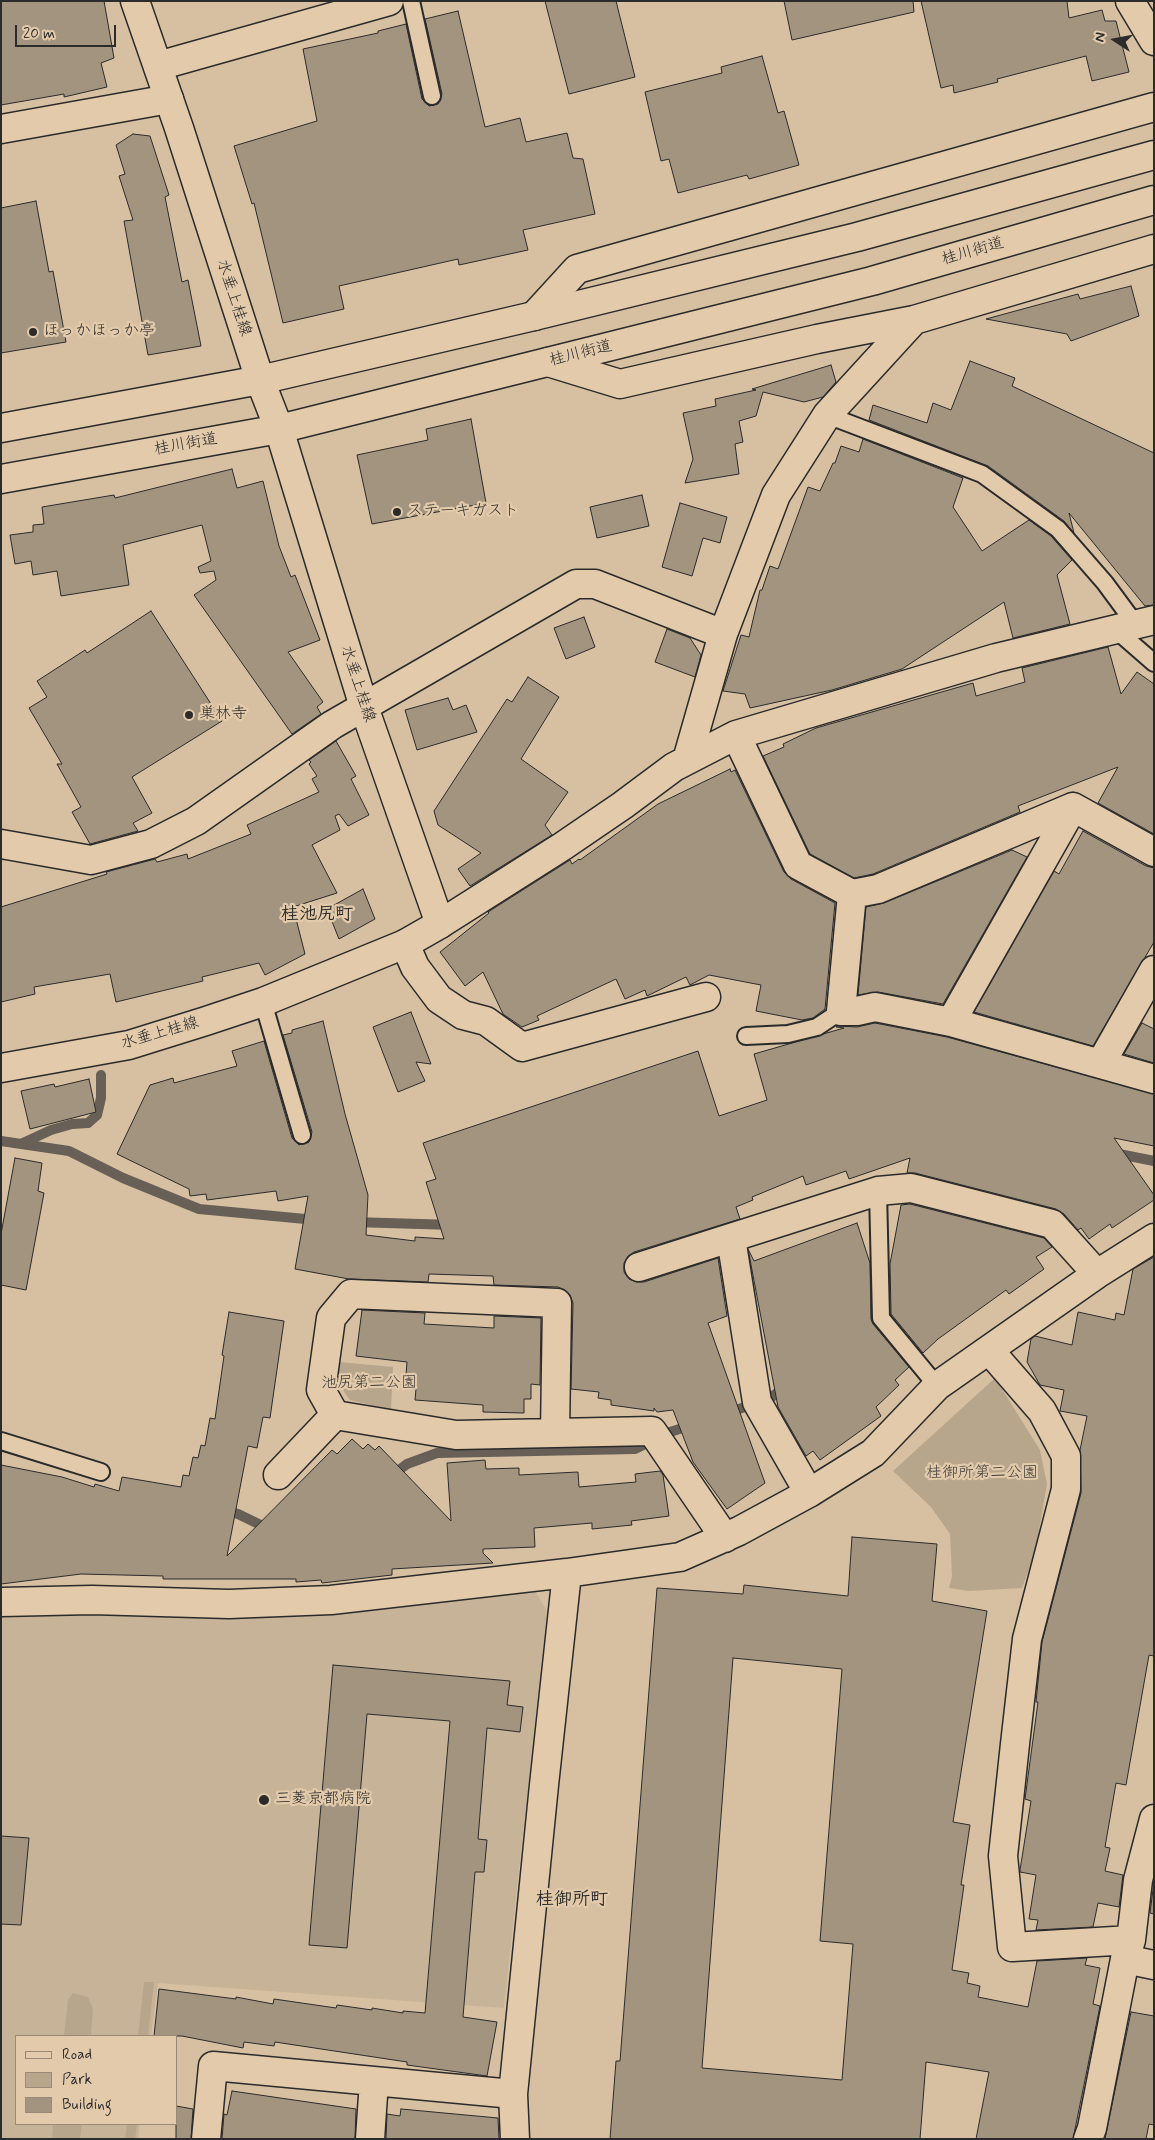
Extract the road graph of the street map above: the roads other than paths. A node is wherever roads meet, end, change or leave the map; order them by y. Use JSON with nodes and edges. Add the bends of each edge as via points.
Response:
{"nodes":[{"id":1,"x":135,"y":1,"type":"edge"},
{"id":2,"x":389,"y":1,"type":"edge"},
{"id":3,"x":411,"y":1,"type":"edge"},
{"id":4,"x":1130,"y":1,"type":"edge"},
{"id":5,"x":1154,"y":41,"type":"edge"},
{"id":6,"x":158,"y":66,"type":"junction"},
{"id":7,"x":432,"y":96,"type":"dead end"},
{"id":8,"x":169,"y":99,"type":"junction"},
{"id":9,"x":1154,"y":107,"type":"edge"},
{"id":10,"x":1,"y":128,"type":"edge"},
{"id":11,"x":1154,"y":155,"type":"edge"},
{"id":12,"x":1154,"y":200,"type":"edge"},
{"id":13,"x":1154,"y":249,"type":"edge"},
{"id":14,"x":534,"y":316,"type":"junction"},
{"id":15,"x":914,"y":320,"type":"junction"},
{"id":16,"x":548,"y":362,"type":"junction"},
{"id":17,"x":260,"y":380,"type":"junction"},
{"id":18,"x":827,"y":415,"type":"junction"},
{"id":19,"x":1,"y":428,"type":"edge"},
{"id":20,"x":278,"y":429,"type":"junction"},
{"id":21,"x":1,"y":479,"type":"edge"},
{"id":22,"x":1135,"y":625,"type":"edge"},
{"id":23,"x":723,"y":634,"type":"junction"},
{"id":24,"x":1154,"y":663,"type":"edge"},
{"id":25,"x":364,"y":707,"type":"junction"},
{"id":26,"x":736,"y":735,"type":"junction"},
{"id":27,"x":687,"y":760,"type":"junction"},
{"id":28,"x":1072,"y":806,"type":"junction"},
{"id":29,"x":1,"y":844,"type":"edge"},
{"id":30,"x":1154,"y":852,"type":"edge"},
{"id":31,"x":852,"y":894,"type":"junction"},
{"id":32,"x":440,"y":924,"type":"junction"},
{"id":33,"x":404,"y":944,"type":"junction"},
{"id":34,"x":1154,"y":970,"type":"edge"},
{"id":35,"x":706,"y":997,"type":"dead end"},
{"id":36,"x":263,"y":1002,"type":"junction"},
{"id":37,"x":842,"y":1011,"type":"junction"},
{"id":38,"x":951,"y":1022,"type":"junction"},
{"id":39,"x":746,"y":1036,"type":"dead end"},
{"id":40,"x":1101,"y":1063,"type":"junction"},
{"id":41,"x":1,"y":1068,"type":"edge"},
{"id":42,"x":1154,"y":1079,"type":"edge"},
{"id":43,"x":302,"y":1135,"type":"dead end"},
{"id":44,"x":878,"y":1191,"type":"junction"},
{"id":45,"x":731,"y":1238,"type":"junction"},
{"id":46,"x":1154,"y":1238,"type":"edge"},
{"id":47,"x":639,"y":1267,"type":"dead end"},
{"id":48,"x":1097,"y":1274,"type":"junction"},
{"id":49,"x":989,"y":1350,"type":"junction"},
{"id":50,"x":937,"y":1386,"type":"junction"},
{"id":51,"x":335,"y":1415,"type":"junction"},
{"id":52,"x":555,"y":1434,"type":"junction"},
{"id":53,"x":1,"y":1441,"type":"edge"},
{"id":54,"x":101,"y":1472,"type":"dead end"},
{"id":55,"x":278,"y":1475,"type":"dead end"},
{"id":56,"x":809,"y":1493,"type":"junction"},
{"id":57,"x":725,"y":1538,"type":"junction"},
{"id":58,"x":567,"y":1573,"type":"junction"},
{"id":59,"x":1,"y":1602,"type":"edge"},
{"id":60,"x":1154,"y":1819,"type":"edge"},
{"id":61,"x":1128,"y":1950,"type":"junction"},
{"id":62,"x":1154,"y":1965,"type":"edge"},
{"id":63,"x":374,"y":2081,"type":"junction"},
{"id":64,"x":513,"y":2094,"type":"junction"},
{"id":65,"x":206,"y":2139,"type":"edge"},
{"id":66,"x":370,"y":2139,"type":"edge"},
{"id":67,"x":515,"y":2139,"type":"edge"},
{"id":68,"x":1088,"y":2139,"type":"edge"}],
"edges":[{"from":1,"to":6,"type":"street","name":"水垂上桂線"},
{"from":2,"to":6,"type":"street"},
{"from":3,"to":7,"type":"lane"},
{"from":4,"to":5,"type":"street"},
{"from":6,"to":8,"type":"street","name":"水垂上桂線"},
{"from":8,"to":10,"type":"street"},
{"from":8,"to":17,"type":"street","name":"水垂上桂線"},
{"from":9,"to":14,"type":"street","via":[[577,269]]},
{"from":11,"to":14,"type":"street","via":[[857,237]]},
{"from":12,"to":16,"type":"street","name":"桂川街道","via":[[872,281]]},
{"from":13,"to":15,"type":"street"},
{"from":14,"to":17,"type":"street"},
{"from":15,"to":16,"type":"street","via":[[620,384]]},
{"from":15,"to":18,"type":"street"},
{"from":16,"to":20,"type":"street","name":"桂川街道"},
{"from":17,"to":19,"type":"street"},
{"from":17,"to":20,"type":"street","name":"水垂上桂線"},
{"from":18,"to":22,"type":"lane","via":[[982,474],[1058,529],[1105,583]]},
{"from":18,"to":23,"type":"street","via":[[776,495]]},
{"from":20,"to":21,"type":"street","name":"桂川街道"},
{"from":20,"to":25,"type":"street","name":"水垂上桂線"},
{"from":22,"to":24,"type":"lane"},
{"from":22,"to":26,"type":"street","via":[[996,658]]},
{"from":23,"to":25,"type":"street","via":[[595,584],[576,584]]},
{"from":23,"to":27,"type":"street"},
{"from":25,"to":29,"type":"street","via":[[332,725],[196,821],[151,844],[91,860]]},
{"from":25,"to":32,"type":"street","name":"水垂上桂線"},
{"from":26,"to":27,"type":"street"},
{"from":26,"to":31,"type":"street","via":[[798,865]]},
{"from":27,"to":32,"type":"street","via":[[563,846]]},
{"from":28,"to":30,"type":"street"},
{"from":28,"to":31,"type":"street","via":[[878,889]]},
{"from":28,"to":38,"type":"street"},
{"from":31,"to":37,"type":"street"},
{"from":32,"to":33,"type":"street","name":"水垂上桂線"},
{"from":33,"to":35,"type":"street","via":[[415,967],[439,999],[463,1015],[486,1022],[522,1047]]},
{"from":33,"to":36,"type":"street","name":"水垂上桂線"},
{"from":34,"to":40,"type":"street"},
{"from":36,"to":41,"type":"street","name":"水垂上桂線","via":[[129,1045]]},
{"from":36,"to":43,"type":"lane"},
{"from":37,"to":38,"type":"street","via":[[875,1007]]},
{"from":37,"to":39,"type":"lane","via":[[817,1027],[788,1034]]},
{"from":38,"to":40,"type":"street"},
{"from":40,"to":42,"type":"street"},
{"from":44,"to":45,"type":"street"},
{"from":44,"to":48,"type":"street","via":[[911,1188],[1052,1224]]},
{"from":44,"to":50,"type":"lane","via":[[881,1318]]},
{"from":45,"to":47,"type":"street"},
{"from":45,"to":56,"type":"street","via":[[757,1402]]},
{"from":46,"to":48,"type":"street"},
{"from":48,"to":49,"type":"street"},
{"from":49,"to":50,"type":"street"},
{"from":49,"to":61,"type":"street","via":[[1042,1411],[1066,1456],[1066,1489],[1027,1640],[1015,1744],[1004,1856],[1012,1947]]},
{"from":50,"to":56,"type":"street","via":[[873,1453]]},
{"from":51,"to":52,"type":"street","via":[[456,1435]]},
{"from":51,"to":52,"type":"street","via":[[321,1390],[331,1318],[351,1294],[557,1303]]},
{"from":51,"to":55,"type":"street"},
{"from":52,"to":57,"type":"street","via":[[652,1431]]},
{"from":53,"to":54,"type":"lane"},
{"from":56,"to":57,"type":"street"},
{"from":57,"to":58,"type":"street","via":[[680,1557]]},
{"from":58,"to":59,"type":"street","via":[[331,1600],[229,1604],[92,1600]]},
{"from":58,"to":64,"type":"street"},
{"from":60,"to":61,"type":"street","via":[[1138,1880]]},
{"from":61,"to":62,"type":"street"},
{"from":61,"to":68,"type":"street"},
{"from":63,"to":64,"type":"street"},
{"from":63,"to":65,"type":"street","via":[[213,2066]]},
{"from":63,"to":66,"type":"street"},
{"from":64,"to":67,"type":"street"}]}
